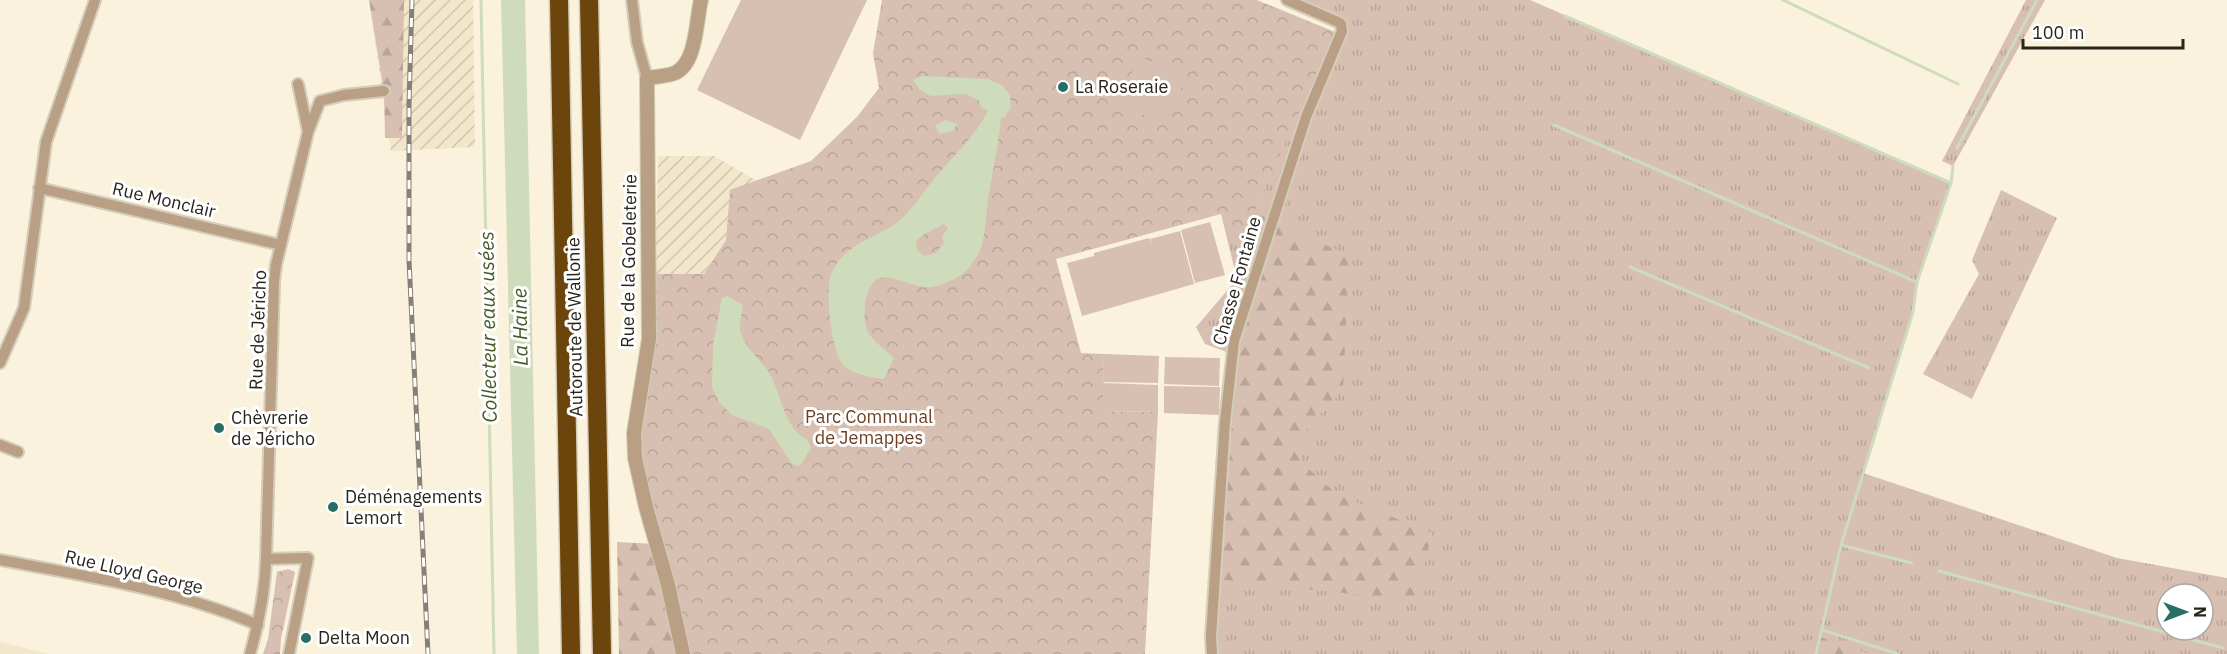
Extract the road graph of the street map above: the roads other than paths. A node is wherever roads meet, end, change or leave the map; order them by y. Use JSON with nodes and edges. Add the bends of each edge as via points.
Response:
{"nodes":[{"id":1,"x":95,"y":0,"type":"edge"},
{"id":2,"x":559,"y":0,"type":"edge"},
{"id":3,"x":589,"y":0,"type":"edge"},
{"id":4,"x":632,"y":0,"type":"edge"},
{"id":5,"x":701,"y":0,"type":"edge"},
{"id":6,"x":1287,"y":0,"type":"edge"},
{"id":7,"x":647,"y":78,"type":"junction"},
{"id":8,"x":298,"y":84,"type":"dead end"},
{"id":9,"x":384,"y":91,"type":"dead end"},
{"id":10,"x":308,"y":132,"type":"junction"},
{"id":11,"x":39,"y":188,"type":"junction"},
{"id":12,"x":281,"y":244,"type":"junction"},
{"id":13,"x":0,"y":363,"type":"edge"},
{"id":14,"x":0,"y":446,"type":"edge"},
{"id":15,"x":18,"y":452,"type":"dead end"},
{"id":16,"x":266,"y":559,"type":"junction"},
{"id":17,"x":0,"y":560,"type":"edge"},
{"id":18,"x":258,"y":625,"type":"junction"},
{"id":19,"x":250,"y":654,"type":"edge"},
{"id":20,"x":289,"y":654,"type":"edge"},
{"id":21,"x":571,"y":654,"type":"edge"},
{"id":22,"x":602,"y":654,"type":"edge"},
{"id":23,"x":682,"y":654,"type":"edge"},
{"id":24,"x":1212,"y":654,"type":"edge"}],
"edges":[{"from":1,"to":11,"type":"street","via":[[48,135]]},
{"from":2,"to":21,"type":"highway","name":"Autoroute de Wallonie"},
{"from":3,"to":22,"type":"highway","name":"Autoroute de Wallonie"},
{"from":4,"to":7,"type":"street","via":[[637,42]]},
{"from":5,"to":7,"type":"street","via":[[688,58],[675,73]]},
{"from":6,"to":24,"type":"street","name":"Chasse Fontaine","via":[[1338,22],[1342,31],[1306,117],[1234,341]]},
{"from":7,"to":23,"type":"street","name":"Rue de la Gobeleterie","via":[[649,339],[634,433],[635,458]]},
{"from":8,"to":10,"type":"street"},
{"from":9,"to":10,"type":"street","name":"Rue de Jéricho","via":[[320,100]]},
{"from":10,"to":12,"type":"street","name":"Rue de Jéricho"},
{"from":11,"to":12,"type":"street","name":"Rue Monclair"},
{"from":11,"to":13,"type":"street","via":[[24,308]]},
{"from":12,"to":16,"type":"street","name":"Rue de Jéricho","via":[[274,282]]},
{"from":14,"to":15,"type":"street"},
{"from":16,"to":18,"type":"street","name":"Rue de Jéricho"},
{"from":16,"to":20,"type":"street","via":[[308,558]]},
{"from":17,"to":18,"type":"street","name":"Rue Lloyd George","via":[[184,598]]},
{"from":18,"to":19,"type":"street","name":"Rue de Jéricho"}]}
